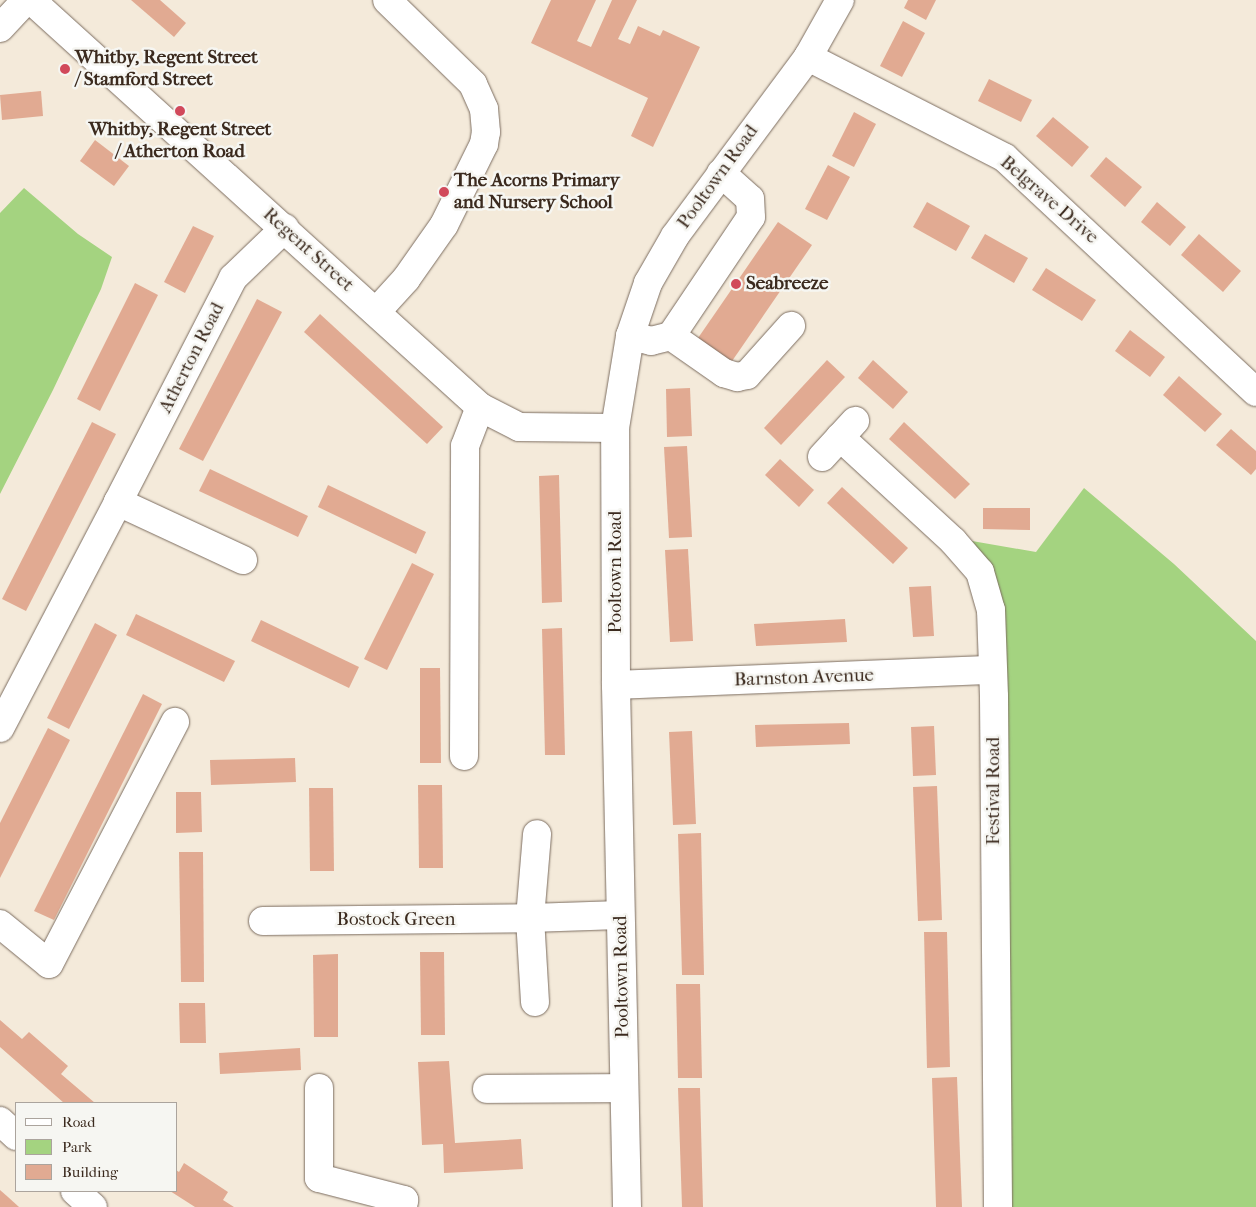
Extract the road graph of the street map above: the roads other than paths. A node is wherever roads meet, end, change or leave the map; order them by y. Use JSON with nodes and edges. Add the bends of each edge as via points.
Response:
{"nodes":[{"id":1,"x":26,"y":0,"type":"edge"},
{"id":2,"x":31,"y":0,"type":"edge"},
{"id":3,"x":387,"y":0,"type":"edge"},
{"id":4,"x":840,"y":0,"type":"edge"},
{"id":5,"x":0,"y":28,"type":"edge"},
{"id":6,"x":808,"y":57,"type":"junction"},
{"id":7,"x":721,"y":173,"type":"junction"},
{"id":8,"x":285,"y":228,"type":"junction"},
{"id":9,"x":376,"y":312,"type":"junction"},
{"id":10,"x":791,"y":326,"type":"dead end"},
{"id":11,"x":630,"y":336,"type":"junction"},
{"id":12,"x":671,"y":336,"type":"junction"},
{"id":13,"x":1256,"y":392,"type":"edge"},
{"id":14,"x":480,"y":406,"type":"junction"},
{"id":15,"x":615,"y":428,"type":"junction"},
{"id":16,"x":839,"y":438,"type":"dead end"},
{"id":17,"x":118,"y":502,"type":"junction"},
{"id":18,"x":243,"y":560,"type":"dead end"},
{"id":19,"x":992,"y":670,"type":"junction"},
{"id":20,"x":616,"y":685,"type":"junction"},
{"id":21,"x":175,"y":722,"type":"dead end"},
{"id":22,"x":0,"y":728,"type":"edge"},
{"id":23,"x":464,"y":756,"type":"dead end"},
{"id":24,"x":537,"y":834,"type":"dead end"},
{"id":25,"x":620,"y":914,"type":"junction"},
{"id":26,"x":530,"y":918,"type":"junction"},
{"id":27,"x":263,"y":921,"type":"dead end"},
{"id":28,"x":0,"y":924,"type":"edge"},
{"id":29,"x":535,"y":1002,"type":"dead end"},
{"id":30,"x":319,"y":1088,"type":"dead end"},
{"id":31,"x":624,"y":1088,"type":"junction"},
{"id":32,"x":487,"y":1089,"type":"dead end"},
{"id":33,"x":0,"y":1120,"type":"edge"},
{"id":34,"x":15,"y":1135,"type":"edge"},
{"id":35,"x":76,"y":1192,"type":"edge"},
{"id":36,"x":93,"y":1207,"type":"edge"},
{"id":37,"x":403,"y":1207,"type":"edge"},
{"id":38,"x":627,"y":1207,"type":"edge"},
{"id":39,"x":998,"y":1207,"type":"edge"}],
"edges":[{"from":1,"to":5,"type":"street"},
{"from":2,"to":8,"type":"street","name":"Regent Street"},
{"from":3,"to":9,"type":"street","via":[[473,84],[484,109],[486,132],[484,144],[444,224],[406,279]]},
{"from":4,"to":6,"type":"street","name":"Pooltown Road"},
{"from":6,"to":7,"type":"street","name":"Pooltown Road"},
{"from":6,"to":13,"type":"street","name":"Belgrave Drive","via":[[1005,158]]},
{"from":7,"to":11,"type":"street","name":"Pooltown Road","via":[[675,236],[648,283]]},
{"from":7,"to":12,"type":"street","via":[[750,199],[751,217]]},
{"from":8,"to":9,"type":"street","name":"Regent Street"},
{"from":8,"to":17,"type":"street","name":"Atherton Road","via":[[233,278]]},
{"from":9,"to":14,"type":"street","name":"Regent Street"},
{"from":10,"to":12,"type":"street","via":[[747,375],[737,377],[724,373]]},
{"from":11,"to":12,"type":"street","via":[[652,341]]},
{"from":11,"to":15,"type":"street","name":"Pooltown Road"},
{"from":14,"to":15,"type":"street","name":"Regent Street","via":[[520,427]]},
{"from":14,"to":23,"type":"street","via":[[465,446]]},
{"from":15,"to":20,"type":"street","name":"Pooltown Road"},
{"from":16,"to":19,"type":"street","name":"Festival Road","via":[[953,541],[980,572],[991,610]]},
{"from":17,"to":18,"type":"street"},
{"from":17,"to":22,"type":"street","name":"Atherton Road"},
{"from":19,"to":20,"type":"street","name":"Barnston Avenue"},
{"from":19,"to":39,"type":"street","name":"Festival Road"},
{"from":20,"to":25,"type":"street","name":"Pooltown Road"},
{"from":21,"to":28,"type":"street","via":[[49,964]]},
{"from":24,"to":26,"type":"street"},
{"from":25,"to":26,"type":"street","name":"Bostock Green"},
{"from":25,"to":31,"type":"street","name":"Pooltown Road"},
{"from":26,"to":27,"type":"street","name":"Bostock Green"},
{"from":26,"to":29,"type":"street"},
{"from":30,"to":37,"type":"street","via":[[319,1178],[404,1200]]},
{"from":31,"to":32,"type":"street"},
{"from":31,"to":38,"type":"street","name":"Pooltown Road"},
{"from":33,"to":34,"type":"street"},
{"from":35,"to":36,"type":"street"}]}
